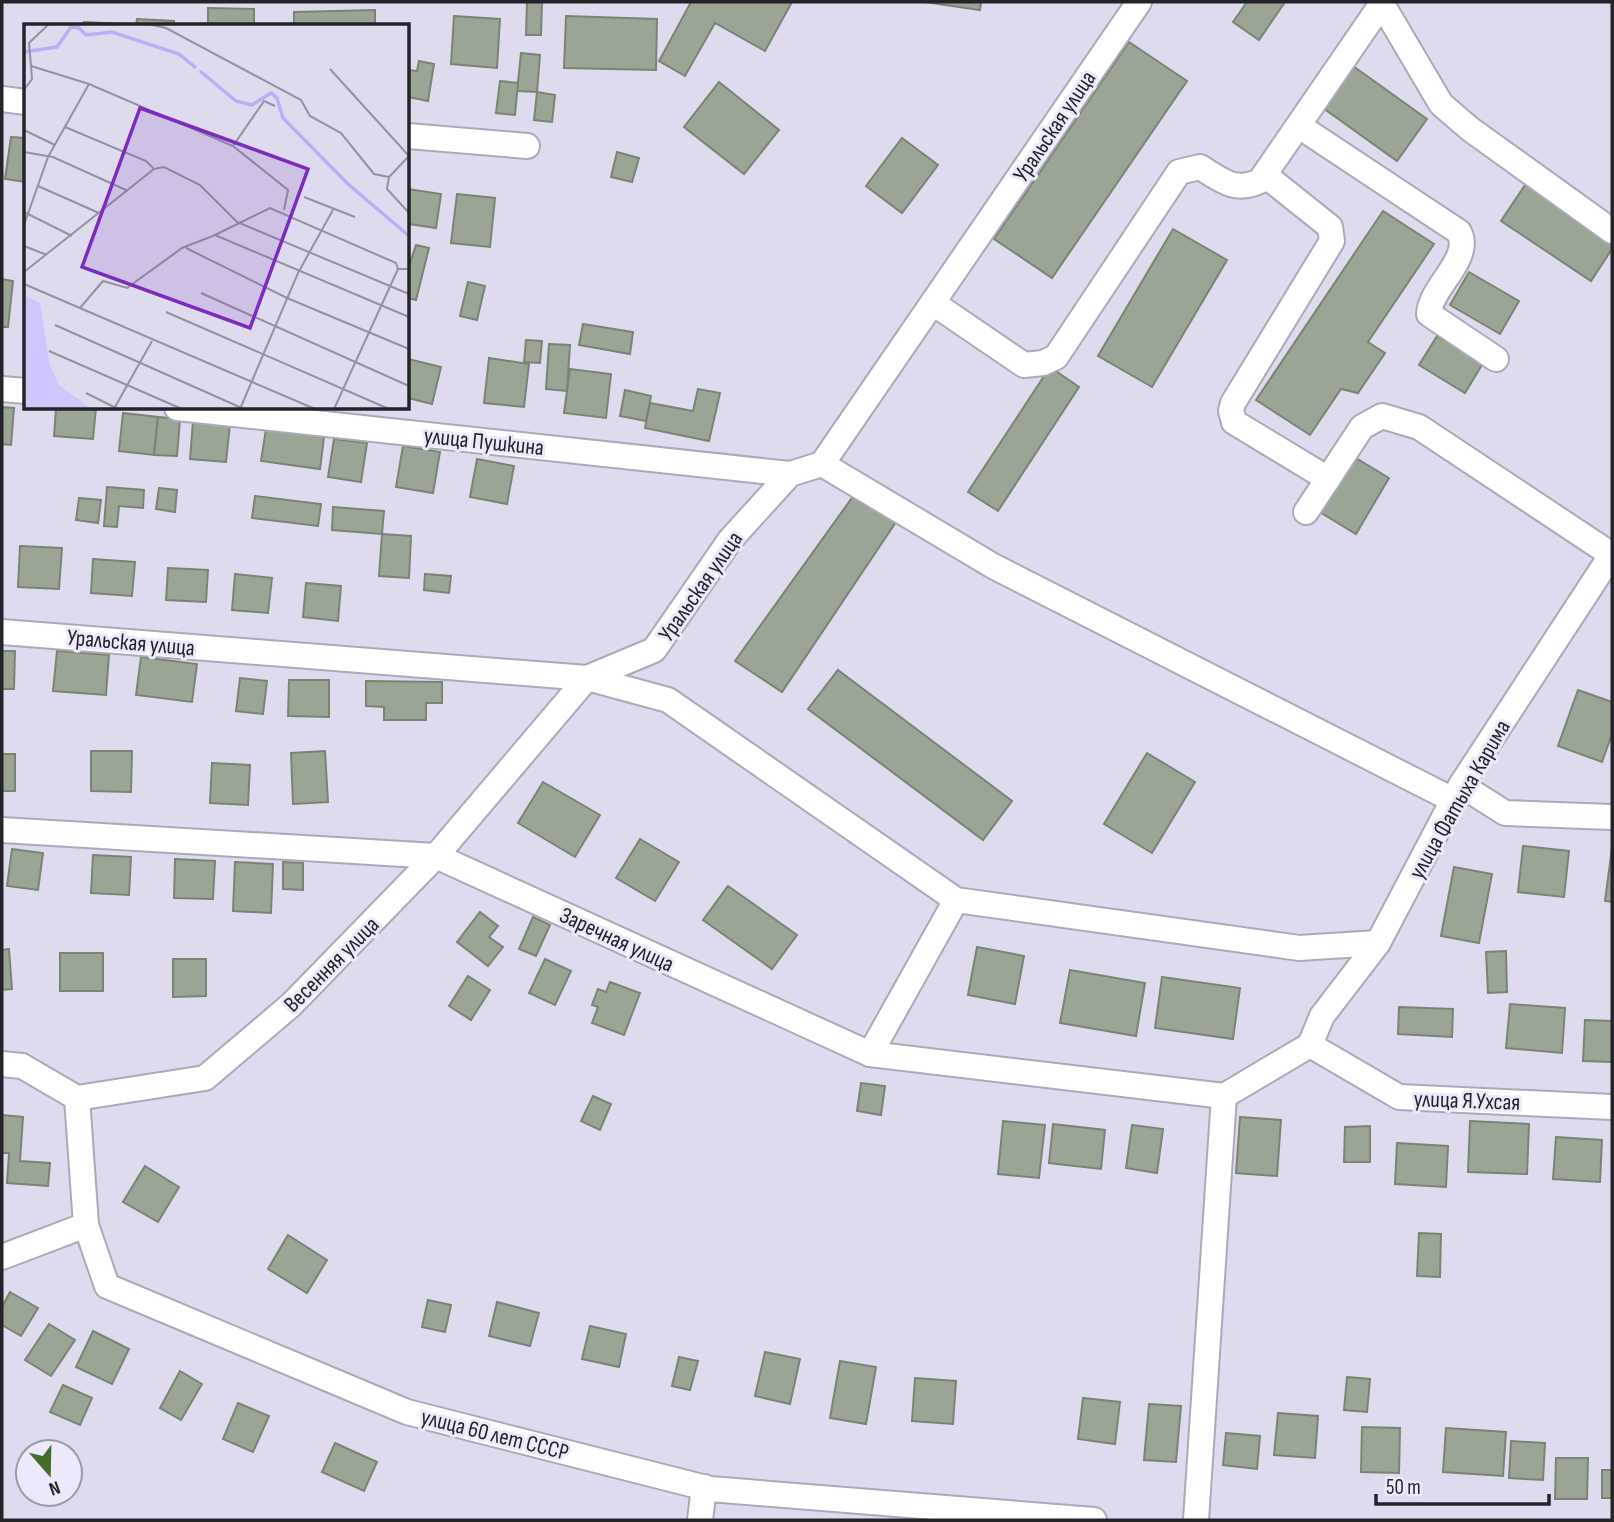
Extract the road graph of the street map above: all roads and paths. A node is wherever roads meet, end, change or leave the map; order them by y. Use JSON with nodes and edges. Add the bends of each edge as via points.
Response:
{"nodes":[{"id":1,"x":1139,"y":2,"type":"edge"},
{"id":2,"x":1382,"y":3,"type":"edge"},
{"id":3,"x":2,"y":99,"type":"edge"},
{"id":4,"x":24,"y":102,"type":"edge"},
{"id":5,"x":1299,"y":126,"type":"junction"},
{"id":6,"x":410,"y":136,"type":"edge"},
{"id":7,"x":527,"y":146,"type":"dead end"},
{"id":8,"x":1265,"y":175,"type":"junction"},
{"id":9,"x":1612,"y":231,"type":"edge"},
{"id":10,"x":933,"y":303,"type":"junction"},
{"id":11,"x":1496,"y":359,"type":"dead end"},
{"id":12,"x":2,"y":389,"type":"edge"},
{"id":13,"x":24,"y":391,"type":"edge"},
{"id":14,"x":196,"y":410,"type":"edge"},
{"id":15,"x":822,"y":464,"type":"junction"},
{"id":16,"x":790,"y":474,"type":"junction"},
{"id":17,"x":1328,"y":478,"type":"junction"},
{"id":18,"x":1306,"y":512,"type":"dead end"},
{"id":19,"x":1612,"y":554,"type":"edge"},
{"id":20,"x":2,"y":632,"type":"edge"},
{"id":21,"x":587,"y":678,"type":"junction"},
{"id":22,"x":1457,"y":793,"type":"junction"},
{"id":23,"x":1612,"y":817,"type":"edge"},
{"id":24,"x":2,"y":830,"type":"edge"},
{"id":25,"x":436,"y":856,"type":"junction"},
{"id":26,"x":956,"y":900,"type":"junction"},
{"id":27,"x":1378,"y":943,"type":"junction"},
{"id":28,"x":1310,"y":1045,"type":"junction"},
{"id":29,"x":870,"y":1054,"type":"junction"},
{"id":30,"x":2,"y":1064,"type":"edge"},
{"id":31,"x":1224,"y":1096,"type":"junction"},
{"id":32,"x":77,"y":1098,"type":"junction"},
{"id":33,"x":1612,"y":1107,"type":"edge"},
{"id":34,"x":86,"y":1225,"type":"junction"},
{"id":35,"x":2,"y":1258,"type":"edge"},
{"id":36,"x":704,"y":1487,"type":"junction"},
{"id":37,"x":700,"y":1520,"type":"edge"},
{"id":38,"x":1094,"y":1520,"type":"edge"},
{"id":39,"x":1196,"y":1520,"type":"edge"}],
"edges":[{"from":1,"to":10,"type":"street","name":"Уральская улица"},
{"from":2,"to":5,"type":"street"},
{"from":2,"to":9,"type":"street","via":[[1441,104]]},
{"from":3,"to":4,"type":"street"},
{"from":5,"to":8,"type":"street"},
{"from":5,"to":11,"type":"street","via":[[1459,232],[1461,252],[1431,300],[1429,314]]},
{"from":6,"to":7,"type":"street"},
{"from":8,"to":10,"type":"street","via":[[1249,187],[1230,186],[1200,167],[1179,172],[1056,357],[1043,363],[1024,365]]},
{"from":8,"to":17,"type":"street","via":[[1330,227],[1332,241],[1233,402],[1232,417]]},
{"from":10,"to":15,"type":"street","name":"Уральская улица"},
{"from":12,"to":13,"type":"street"},
{"from":14,"to":16,"type":"street","name":"улица Пушкина"},
{"from":15,"to":16,"type":"street"},
{"from":15,"to":22,"type":"street","via":[[993,566]]},
{"from":16,"to":21,"type":"street","name":"Уральская улица","via":[[730,540],[654,650]]},
{"from":17,"to":18,"type":"street"},
{"from":17,"to":19,"type":"street","via":[[1362,427],[1382,416],[1400,419]]},
{"from":19,"to":22,"type":"street","name":"улица Фатыха Карима"},
{"from":20,"to":21,"type":"street","name":"Уральская улица"},
{"from":21,"to":25,"type":"street","name":"Весенняя улица"},
{"from":21,"to":26,"type":"street","via":[[668,700]]},
{"from":22,"to":23,"type":"street","via":[[1505,813]]},
{"from":22,"to":27,"type":"street","name":"улица Фатыха Карима"},
{"from":24,"to":25,"type":"street","name":"Заречная улица"},
{"from":25,"to":29,"type":"street","name":"Заречная улица"},
{"from":25,"to":32,"type":"street","name":"Весенняя улица","via":[[291,1005],[205,1078]]},
{"from":26,"to":27,"type":"street","via":[[1299,948]]},
{"from":26,"to":29,"type":"street"},
{"from":27,"to":28,"type":"street","name":"улица Фатыха Карима","via":[[1322,1016]]},
{"from":28,"to":31,"type":"street"},
{"from":28,"to":33,"type":"street","name":"улица Я.Ухсая","via":[[1399,1097]]},
{"from":29,"to":31,"type":"street","name":"Заречная улица"},
{"from":30,"to":32,"type":"street","via":[[22,1066]]},
{"from":31,"to":39,"type":"street"},
{"from":32,"to":34,"type":"street","name":"улица 60 лет СССР"},
{"from":34,"to":35,"type":"street"},
{"from":34,"to":36,"type":"street","name":"улица 60 лет СССР","via":[[107,1286],[407,1412]]},
{"from":36,"to":37,"type":"street"},
{"from":36,"to":38,"type":"street","name":"улица 60 лет СССР"}]}
